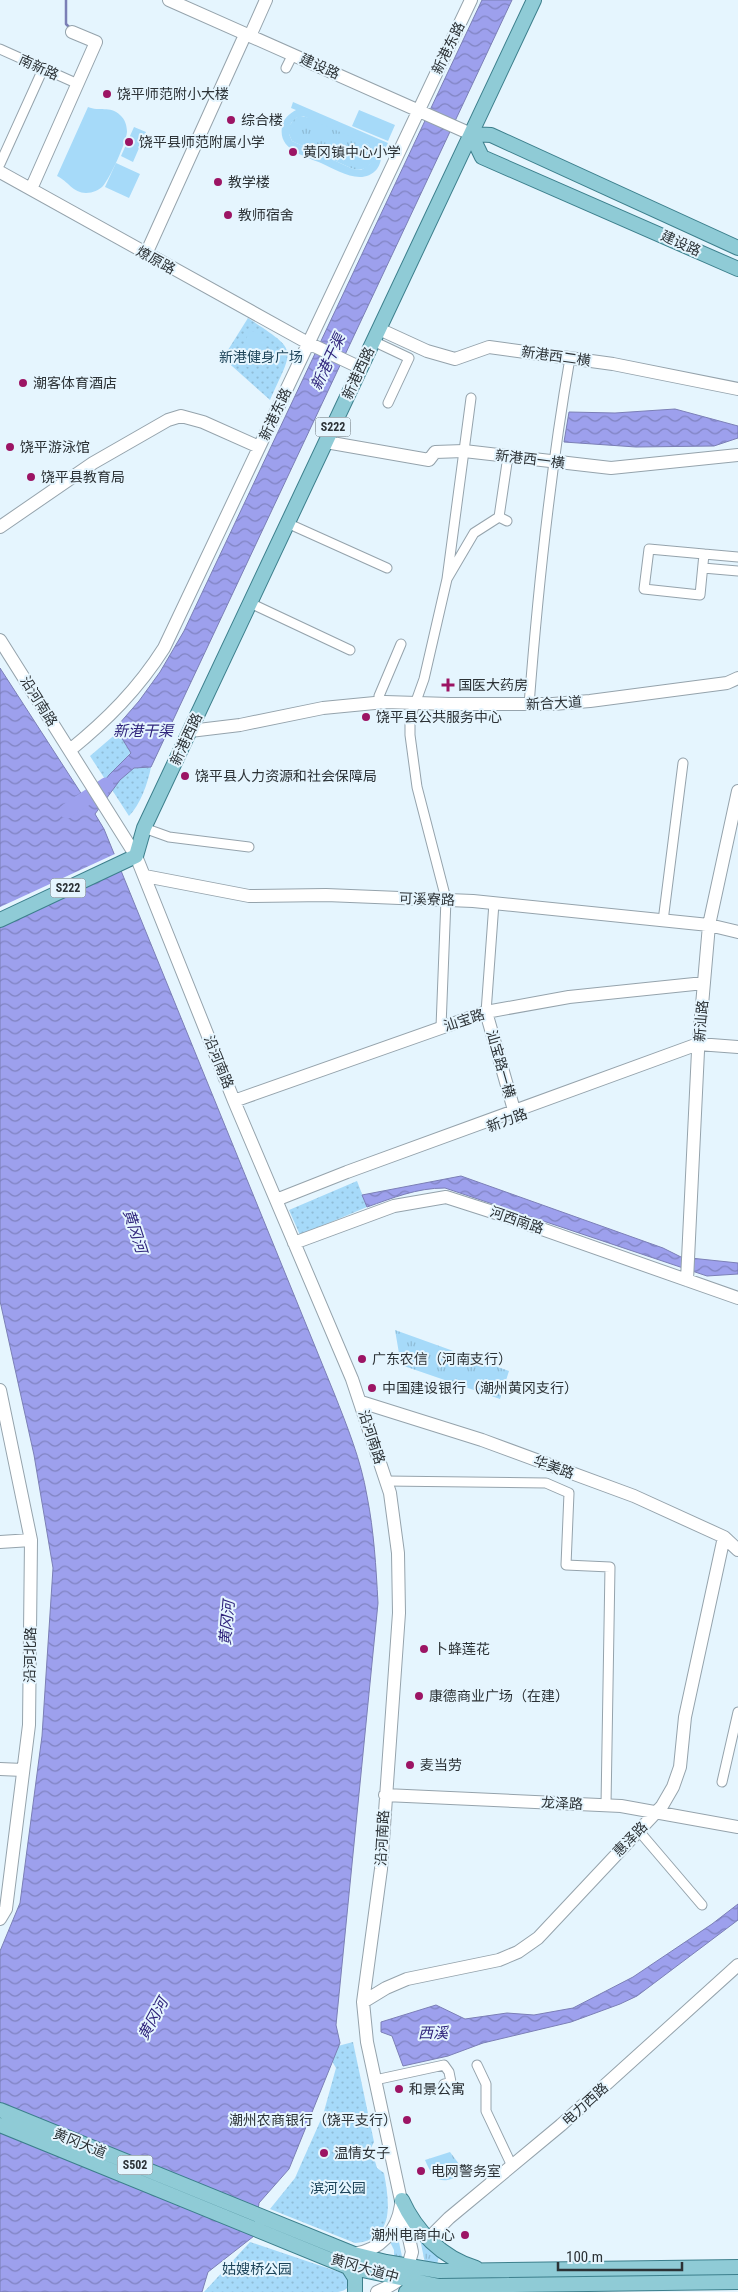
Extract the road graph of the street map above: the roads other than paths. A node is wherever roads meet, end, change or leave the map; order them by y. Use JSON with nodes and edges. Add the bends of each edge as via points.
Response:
{"nodes":[{"id":1,"x":169,"y":0,"type":"edge"},
{"id":2,"x":266,"y":0,"type":"edge"},
{"id":3,"x":471,"y":0,"type":"edge"},
{"id":4,"x":534,"y":0,"type":"edge"},
{"id":5,"x":72,"y":32,"type":"dead end"},
{"id":6,"x":248,"y":36,"type":"junction"},
{"id":7,"x":0,"y":49,"type":"edge"},
{"id":8,"x":293,"y":54,"type":"junction"},
{"id":9,"x":286,"y":68,"type":"dead end"},
{"id":10,"x":43,"y":69,"type":"junction"},
{"id":11,"x":78,"y":84,"type":"junction"},
{"id":12,"x":419,"y":110,"type":"junction"},
{"id":13,"x":471,"y":134,"type":"junction"},
{"id":14,"x":0,"y":164,"type":"edge"},
{"id":15,"x":0,"y":172,"type":"edge"},
{"id":16,"x":31,"y":189,"type":"junction"},
{"id":17,"x":738,"y":248,"type":"edge"},
{"id":18,"x":146,"y":254,"type":"junction"},
{"id":19,"x":738,"y":269,"type":"edge"},
{"id":20,"x":376,"y":335,"type":"junction"},
{"id":21,"x":311,"y":344,"type":"junction"},
{"id":22,"x":570,"y":358,"type":"junction"},
{"id":23,"x":361,"y":368,"type":"junction"},
{"id":24,"x":738,"y":389,"type":"edge"},
{"id":25,"x":471,"y":398,"type":"dead end"},
{"id":26,"x":388,"y":403,"type":"dead end"},
{"id":27,"x":326,"y":442,"type":"junction"},
{"id":28,"x":259,"y":447,"type":"junction"},
{"id":29,"x":464,"y":451,"type":"junction"},
{"id":30,"x":738,"y":455,"type":"edge"},
{"id":31,"x":508,"y":456,"type":"junction"},
{"id":32,"x":553,"y":462,"type":"junction"},
{"id":33,"x":288,"y":523,"type":"junction"},
{"id":34,"x":0,"y":527,"type":"edge"},
{"id":35,"x":704,"y":554,"type":"junction"},
{"id":36,"x":738,"y":558,"type":"edge"},
{"id":37,"x":386,"y":568,"type":"dead end"},
{"id":38,"x":703,"y":568,"type":"junction"},
{"id":39,"x":738,"y":572,"type":"edge"},
{"id":40,"x":448,"y":579,"type":"junction"},
{"id":41,"x":250,"y":603,"type":"junction"},
{"id":42,"x":0,"y":640,"type":"edge"},
{"id":43,"x":401,"y":644,"type":"dead end"},
{"id":44,"x":350,"y":650,"type":"dead end"},
{"id":45,"x":738,"y":678,"type":"edge"},
{"id":46,"x":380,"y":702,"type":"junction"},
{"id":47,"x":416,"y":702,"type":"junction"},
{"id":48,"x":529,"y":705,"type":"junction"},
{"id":49,"x":190,"y":731,"type":"junction"},
{"id":50,"x":70,"y":750,"type":"junction"},
{"id":51,"x":683,"y":763,"type":"dead end"},
{"id":52,"x":737,"y":798,"type":"edge"},
{"id":53,"x":144,"y":828,"type":"junction"},
{"id":54,"x":249,"y":847,"type":"dead end"},
{"id":55,"x":136,"y":856,"type":"junction"},
{"id":56,"x":144,"y":876,"type":"junction"},
{"id":57,"x":446,"y":899,"type":"junction"},
{"id":58,"x":494,"y":903,"type":"junction"},
{"id":59,"x":0,"y":912,"type":"edge"},
{"id":60,"x":0,"y":920,"type":"edge"},
{"id":61,"x":663,"y":921,"type":"junction"},
{"id":62,"x":709,"y":925,"type":"junction"},
{"id":63,"x":738,"y":932,"type":"edge"},
{"id":64,"x":704,"y":983,"type":"junction"},
{"id":65,"x":486,"y":1012,"type":"junction"},
{"id":66,"x":441,"y":1027,"type":"junction"},
{"id":67,"x":698,"y":1047,"type":"junction"},
{"id":68,"x":738,"y":1047,"type":"edge"},
{"id":69,"x":738,"y":1054,"type":"edge"},
{"id":70,"x":234,"y":1101,"type":"junction"},
{"id":71,"x":515,"y":1114,"type":"junction"},
{"id":72,"x":278,"y":1204,"type":"junction"},
{"id":73,"x":294,"y":1243,"type":"junction"},
{"id":74,"x":687,"y":1280,"type":"junction"},
{"id":75,"x":738,"y":1298,"type":"edge"},
{"id":76,"x":0,"y":1390,"type":"edge"},
{"id":77,"x":361,"y":1402,"type":"junction"},
{"id":78,"x":386,"y":1481,"type":"junction"},
{"id":79,"x":724,"y":1537,"type":"junction"},
{"id":80,"x":31,"y":1540,"type":"junction"},
{"id":81,"x":0,"y":1542,"type":"edge"},
{"id":82,"x":738,"y":1550,"type":"edge"},
{"id":83,"x":738,"y":1712,"type":"edge"},
{"id":84,"x":0,"y":1769,"type":"edge"},
{"id":85,"x":23,"y":1770,"type":"junction"},
{"id":86,"x":722,"y":1782,"type":"dead end"},
{"id":87,"x":385,"y":1792,"type":"junction"},
{"id":88,"x":606,"y":1802,"type":"junction"},
{"id":89,"x":659,"y":1809,"type":"junction"},
{"id":90,"x":738,"y":1821,"type":"edge"},
{"id":91,"x":738,"y":1827,"type":"edge"},
{"id":92,"x":638,"y":1830,"type":"junction"},
{"id":93,"x":702,"y":1905,"type":"dead end"},
{"id":94,"x":0,"y":1919,"type":"edge"},
{"id":95,"x":738,"y":1965,"type":"edge"},
{"id":96,"x":363,"y":2002,"type":"junction"},
{"id":97,"x":476,"y":2065,"type":"dead end"},
{"id":98,"x":375,"y":2080,"type":"junction"},
{"id":99,"x":444,"y":2084,"type":"dead end"},
{"id":100,"x":0,"y":2110,"type":"edge"},
{"id":101,"x":0,"y":2125,"type":"edge"},
{"id":102,"x":512,"y":2166,"type":"junction"},
{"id":103,"x":402,"y":2200,"type":"junction"},
{"id":104,"x":268,"y":2227,"type":"junction"},
{"id":105,"x":429,"y":2238,"type":"junction"},
{"id":106,"x":351,"y":2260,"type":"junction"},
{"id":107,"x":409,"y":2266,"type":"junction"},
{"id":108,"x":738,"y":2268,"type":"edge"},
{"id":109,"x":483,"y":2270,"type":"junction"},
{"id":110,"x":401,"y":2279,"type":"junction"},
{"id":111,"x":738,"y":2282,"type":"edge"},
{"id":112,"x":439,"y":2286,"type":"junction"},
{"id":113,"x":692,"y":2287,"type":"edge"},
{"id":114,"x":355,"y":2292,"type":"edge"},
{"id":115,"x":377,"y":2292,"type":"edge"},
{"id":116,"x":406,"y":2292,"type":"edge"}],
"edges":[{"from":1,"to":6,"type":"main road","name":"建设路"},
{"from":2,"to":6,"type":"main road"},
{"from":3,"to":12,"type":"main road","name":"新港东路"},
{"from":4,"to":13,"type":"main road","name":"新港西路","number":"S222"},
{"from":5,"to":11,"type":"main road","via":[[96,42]]},
{"from":6,"to":8,"type":"main road","name":"建设路"},
{"from":6,"to":18,"type":"main road"},
{"from":7,"to":10,"type":"street","name":"南新路"},
{"from":8,"to":9,"type":"street"},
{"from":8,"to":12,"type":"main road","name":"建设路"},
{"from":10,"to":11,"type":"street","name":"南新路"},
{"from":10,"to":14,"type":"street"},
{"from":11,"to":16,"type":"main road"},
{"from":12,"to":13,"type":"main road","name":"建设路"},
{"from":12,"to":21,"type":"main road","name":"新港东路"},
{"from":13,"to":17,"type":"main road","name":"建设路","via":[[492,135]]},
{"from":13,"to":19,"type":"main road","name":"建设路","via":[[482,157]]},
{"from":13,"to":20,"type":"main road","name":"新港西路","number":"S222"},
{"from":15,"to":16,"type":"main road","name":"燎原路"},
{"from":16,"to":18,"type":"main road","name":"燎原路"},
{"from":18,"to":21,"type":"main road","name":"燎原路"},
{"from":20,"to":22,"type":"main road","name":"新港西二横","via":[[455,359],[489,347]]},
{"from":20,"to":23,"type":"main road","name":"新港西路","number":"S222"},
{"from":20,"to":26,"type":"street","via":[[409,358]]},
{"from":21,"to":23,"type":"main road","name":"燎原路"},
{"from":21,"to":28,"type":"main road","name":"新港东路"},
{"from":22,"to":24,"type":"main road","name":"新港西二横"},
{"from":22,"to":32,"type":"street"},
{"from":23,"to":27,"type":"main road","name":"新港西路","number":"S222"},
{"from":25,"to":29,"type":"street"},
{"from":27,"to":29,"type":"main road","name":"新港西一横","via":[[429,460],[435,452]]},
{"from":27,"to":33,"type":"main road","name":"新港西路","number":"S222"},
{"from":28,"to":34,"type":"main road","via":[[203,422],[181,416],[168,420],[93,463]]},
{"from":28,"to":50,"type":"main road","name":"新港东路","via":[[164,648],[128,697]]},
{"from":29,"to":31,"type":"main road","name":"新港西一横"},
{"from":29,"to":40,"type":"street"},
{"from":30,"to":32,"type":"main road","name":"新港西一横","via":[[611,468]]},
{"from":31,"to":32,"type":"main road","name":"新港西一横"},
{"from":31,"to":40,"type":"street","via":[[503,519],[474,533]]},
{"from":32,"to":48,"type":"street"},
{"from":33,"to":37,"type":"street"},
{"from":33,"to":41,"type":"main road","name":"新港西路","number":"S222"},
{"from":35,"to":36,"type":"street"},
{"from":35,"to":38,"type":"street"},
{"from":35,"to":38,"type":"street","via":[[649,549],[644,588],[700,595]]},
{"from":38,"to":39,"type":"street"},
{"from":40,"to":47,"type":"street"},
{"from":41,"to":44,"type":"street"},
{"from":41,"to":49,"type":"main road","name":"新港西路","number":"S222"},
{"from":42,"to":50,"type":"main road","name":"沿河南路"},
{"from":43,"to":46,"type":"street","via":[[379,696]]},
{"from":45,"to":48,"type":"main road","name":"新合大道","via":[[727,683],[590,701]]},
{"from":46,"to":47,"type":"main road","name":"新合大道"},
{"from":46,"to":49,"type":"main road","name":"新合大道","via":[[323,708],[240,725]]},
{"from":47,"to":48,"type":"main road","name":"新合大道"},
{"from":47,"to":57,"type":"street","via":[[410,718],[413,764]]},
{"from":49,"to":53,"type":"main road","name":"新港西路","number":"S222"},
{"from":50,"to":55,"type":"main road","name":"沿河南路"},
{"from":51,"to":61,"type":"street"},
{"from":52,"to":62,"type":"main road","name":"新汕路"},
{"from":53,"to":54,"type":"street","via":[[169,836]]},
{"from":53,"to":55,"type":"main road","name":"新港西路","number":"S222"},
{"from":55,"to":56,"type":"main road","name":"沿河南路"},
{"from":55,"to":59,"type":"main road","number":"S222","via":[[118,856]]},
{"from":55,"to":60,"type":"main road","number":"S222"},
{"from":56,"to":57,"type":"main road","name":"可溪寮路","via":[[250,896]]},
{"from":56,"to":70,"type":"main road","name":"沿河南路"},
{"from":57,"to":58,"type":"main road","name":"可溪寮路"},
{"from":57,"to":66,"type":"street"},
{"from":58,"to":61,"type":"main road","name":"可溪寮路"},
{"from":58,"to":65,"type":"street"},
{"from":61,"to":62,"type":"main road","name":"可溪寮路"},
{"from":62,"to":63,"type":"main road","name":"可溪寮路"},
{"from":62,"to":64,"type":"main road","name":"新汕路"},
{"from":64,"to":65,"type":"main road","name":"汕宝路","via":[[569,997]]},
{"from":64,"to":67,"type":"main road","name":"新汕路"},
{"from":65,"to":66,"type":"main road","name":"汕宝路"},
{"from":65,"to":71,"type":"main road","name":"汕宝路一横"},
{"from":66,"to":70,"type":"main road","name":"汕宝路"},
{"from":67,"to":68,"type":"main road"},
{"from":67,"to":69,"type":"main road","name":"新力路"},
{"from":67,"to":71,"type":"main road","name":"新力路"},
{"from":67,"to":74,"type":"main road","name":"新汕路"},
{"from":70,"to":72,"type":"main road","name":"沿河南路"},
{"from":71,"to":72,"type":"main road","name":"新力路"},
{"from":72,"to":73,"type":"main road","name":"沿河南路"},
{"from":73,"to":74,"type":"main road","name":"河西南路","via":[[394,1206],[446,1197]]},
{"from":73,"to":77,"type":"main road","name":"沿河南路"},
{"from":74,"to":75,"type":"main road","name":"河西南路"},
{"from":76,"to":80,"type":"main road","name":"沿河北路"},
{"from":77,"to":78,"type":"main road","name":"沿河南路"},
{"from":77,"to":79,"type":"main road","name":"华美路","via":[[482,1440],[624,1493]]},
{"from":78,"to":87,"type":"main road","name":"沿河南路","via":[[398,1553],[399,1614]]},
{"from":78,"to":88,"type":"street","via":[[546,1484],[569,1493],[566,1565],[610,1567]]},
{"from":79,"to":82,"type":"main road","name":"华美路"},
{"from":79,"to":89,"type":"main road","name":"惠泽路","via":[[684,1717],[680,1767],[673,1787]]},
{"from":80,"to":81,"type":"main road"},
{"from":80,"to":85,"type":"main road","name":"沿河北路","via":[[29,1725]]},
{"from":83,"to":86,"type":"street"},
{"from":84,"to":85,"type":"main road"},
{"from":85,"to":94,"type":"main road","name":"沿河北路","via":[[6,1909]]},
{"from":87,"to":88,"type":"main road","name":"龙泽路"},
{"from":87,"to":96,"type":"main road","name":"沿河南路","via":[[381,1869]]},
{"from":88,"to":89,"type":"main road","name":"龙泽路"},
{"from":89,"to":90,"type":"main road","name":"龙泽路"},
{"from":89,"to":91,"type":"main road","name":"龙泽路"},
{"from":89,"to":92,"type":"main road","name":"惠泽路"},
{"from":92,"to":93,"type":"street"},
{"from":92,"to":96,"type":"main road","name":"惠泽路","via":[[538,1938],[518,1952],[499,1960],[408,1979]]},
{"from":95,"to":102,"type":"main road","name":"电力西路","via":[[562,2125]]},
{"from":96,"to":98,"type":"main road","name":"沿河南路"},
{"from":97,"to":102,"type":"street","via":[[486,2084],[486,2111]]},
{"from":98,"to":99,"type":"street","via":[[444,2065],[451,2082]]},
{"from":98,"to":103,"type":"main road","name":"沿河南路"},
{"from":100,"to":104,"type":"main road","name":"黄冈大道","number":"S502"},
{"from":101,"to":104,"type":"main road","name":"黄冈大道","number":"S502"},
{"from":102,"to":105,"type":"main road","name":"电力西路"},
{"from":103,"to":105,"type":"main road","via":[[416,2225]]},
{"from":103,"to":106,"type":"main road","via":[[398,2220],[387,2238]]},
{"from":103,"to":107,"type":"main road","name":"沿河南路","via":[[412,2252]]},
{"from":104,"to":106,"type":"main road","name":"黄冈大道中","number":"S502"},
{"from":105,"to":109,"type":"main road","via":[[446,2254]]},
{"from":106,"to":107,"type":"main road","name":"黄冈大道中","number":"S502"},
{"from":106,"to":110,"type":"main road","name":"黄冈大道中","number":"S502"},
{"from":106,"to":114,"type":"main road"},
{"from":107,"to":109,"type":"main road","name":"黄冈大道中","number":"S502","via":[[440,2271]]},
{"from":107,"to":110,"type":"main road","name":"沿河南路"},
{"from":108,"to":109,"type":"main road","name":"黄冈大道中","number":"S502"},
{"from":110,"to":112,"type":"main road","name":"黄冈大道中","number":"S502"},
{"from":110,"to":115,"type":"main road","name":"沿河南路"},
{"from":111,"to":113,"type":"main road","name":"黄冈大道中","number":"S502"},
{"from":112,"to":113,"type":"main road","name":"黄冈大道中","number":"S502"},
{"from":112,"to":116,"type":"main road"}]}
